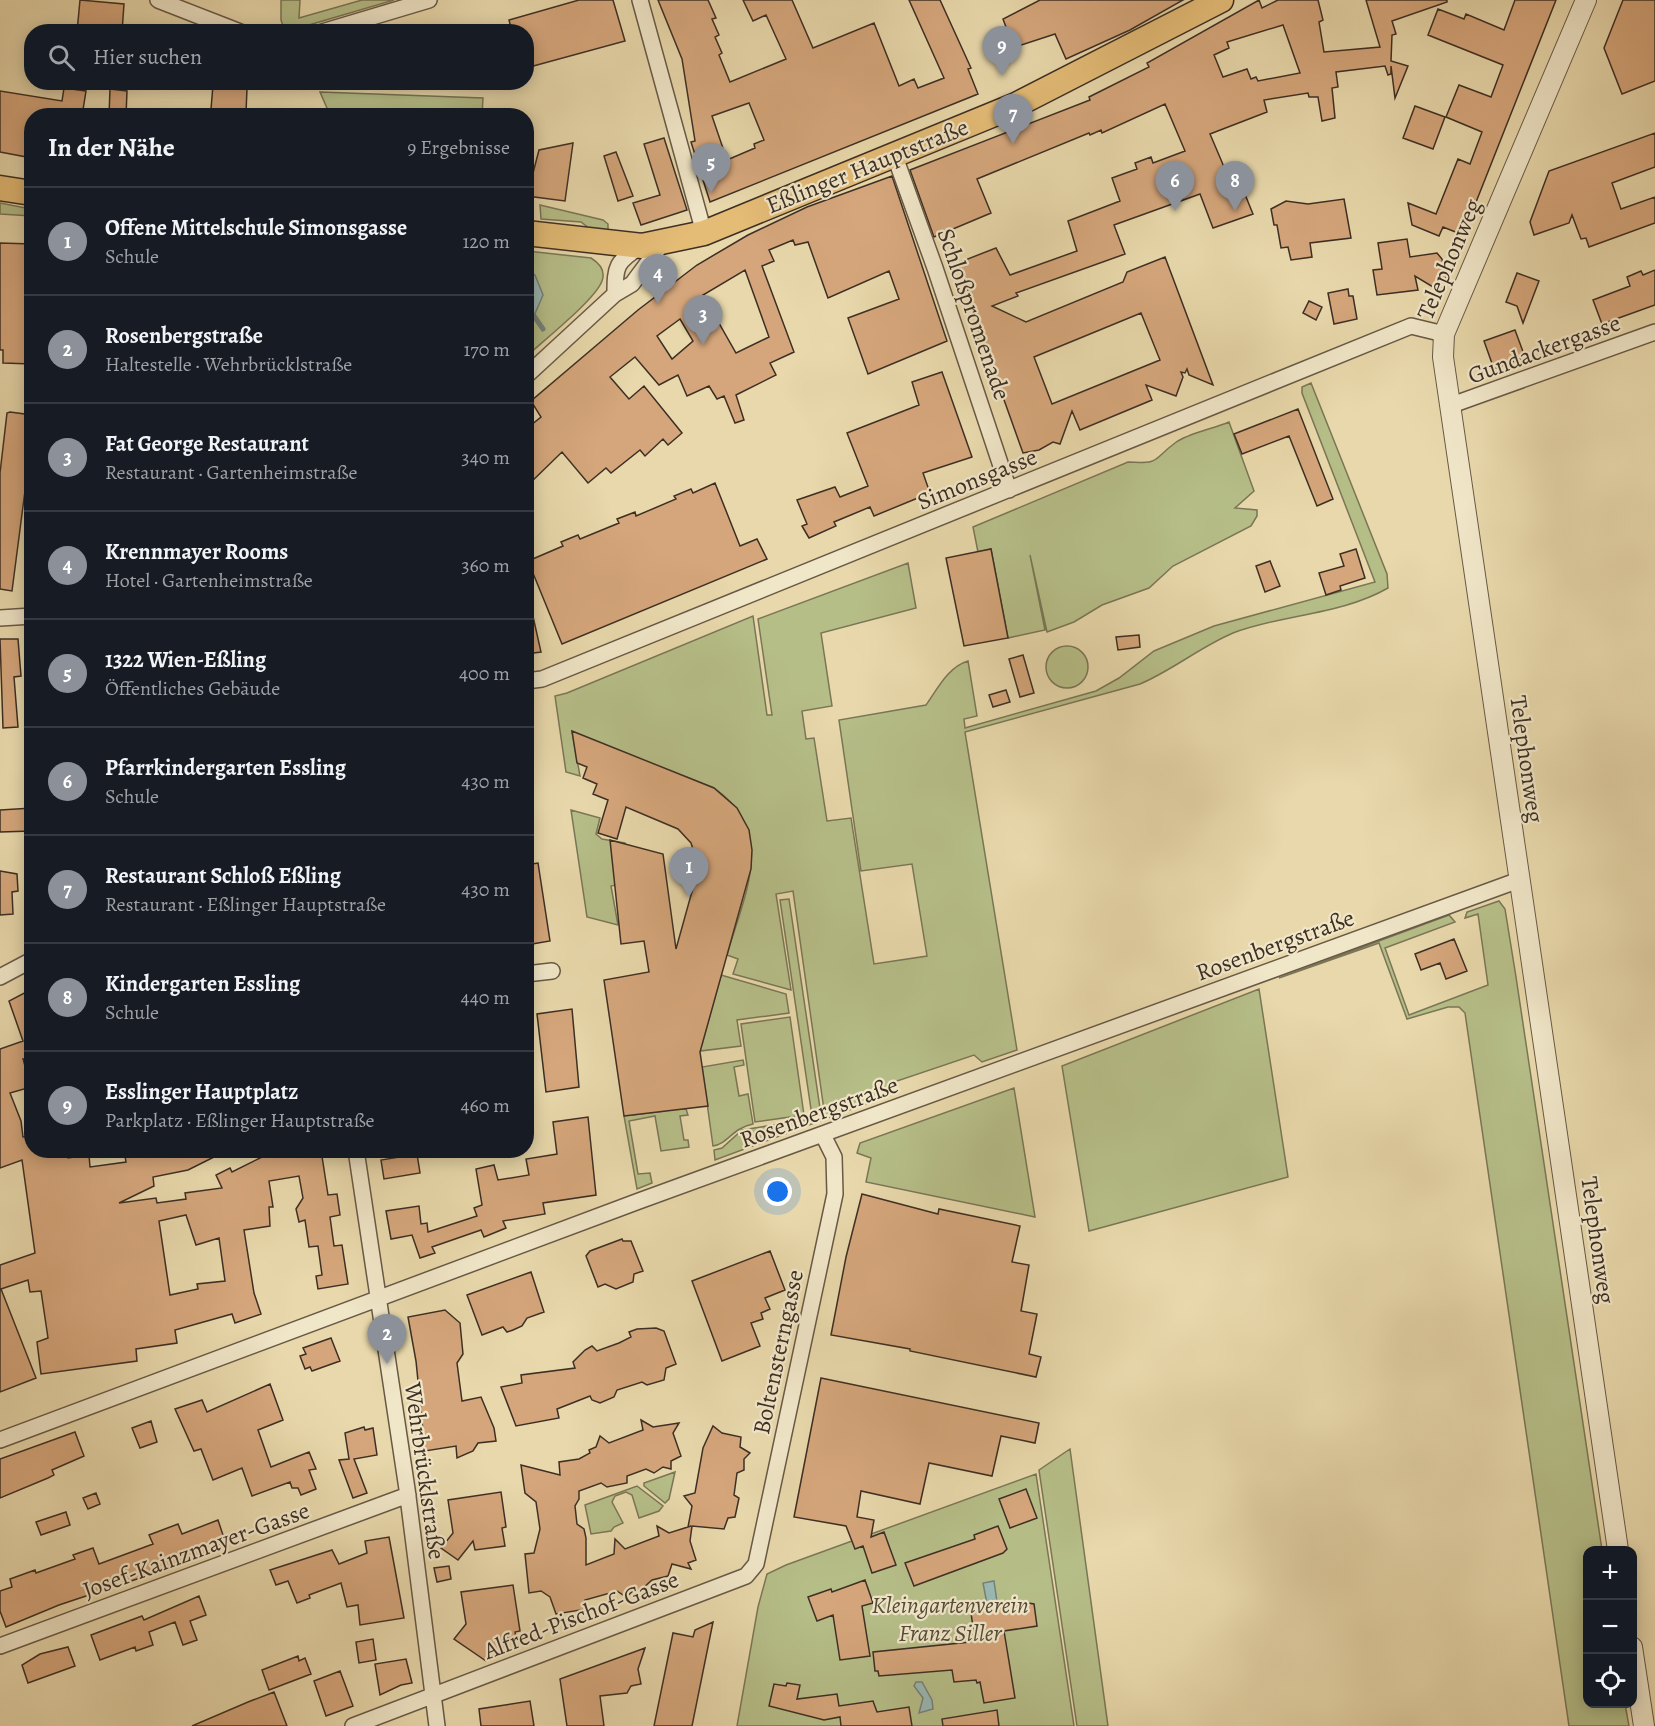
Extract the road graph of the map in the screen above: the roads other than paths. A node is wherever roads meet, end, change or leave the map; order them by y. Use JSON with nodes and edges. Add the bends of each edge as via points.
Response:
{"nodes":[{"id":1,"x":158,"y":0,"type":"edge"},
{"id":2,"x":429,"y":0,"type":"edge"},
{"id":3,"x":640,"y":0,"type":"edge"},
{"id":4,"x":1221,"y":0,"type":"edge"},
{"id":5,"x":1586,"y":0,"type":"edge"},
{"id":6,"x":220,"y":24,"type":"edge"},
{"id":7,"x":349,"y":24,"type":"edge"},
{"id":8,"x":894,"y":154,"type":"junction"},
{"id":9,"x":0,"y":188,"type":"edge"},
{"id":10,"x":24,"y":192,"type":"edge"},
{"id":11,"x":704,"y":233,"type":"junction"},
{"id":12,"x":534,"y":235,"type":"edge"},
{"id":13,"x":590,"y":240,"type":"junction"},
{"id":14,"x":653,"y":243,"type":"junction"},
{"id":15,"x":615,"y":268,"type":"junction"},
{"id":16,"x":615,"y":294,"type":"junction"},
{"id":17,"x":1655,"y":332,"type":"edge"},
{"id":18,"x":1444,"y":334,"type":"junction"},
{"id":19,"x":534,"y":369,"type":"edge"},
{"id":20,"x":1449,"y":406,"type":"junction"},
{"id":21,"x":1009,"y":490,"type":"junction"},
{"id":22,"x":24,"y":616,"type":"edge"},
{"id":23,"x":0,"y":618,"type":"edge"},
{"id":24,"x":534,"y":680,"type":"edge"},
{"id":25,"x":1519,"y":880,"type":"junction"},
{"id":26,"x":24,"y":964,"type":"edge"},
{"id":27,"x":552,"y":971,"type":"dead end"},
{"id":28,"x":534,"y":973,"type":"edge"},
{"id":29,"x":0,"y":977,"type":"edge"},
{"id":30,"x":823,"y":1135,"type":"junction"},
{"id":31,"x":357,"y":1158,"type":"edge"},
{"id":32,"x":377,"y":1299,"type":"junction"},
{"id":33,"x":0,"y":1440,"type":"edge"},
{"id":34,"x":408,"y":1495,"type":"junction"},
{"id":35,"x":1617,"y":1546,"type":"edge"},
{"id":36,"x":746,"y":1576,"type":"joint"},
{"id":37,"x":0,"y":1646,"type":"edge"},
{"id":38,"x":1633,"y":1654,"type":"edge"},
{"id":39,"x":433,"y":1696,"type":"junction"},
{"id":40,"x":353,"y":1726,"type":"edge"},
{"id":41,"x":437,"y":1726,"type":"edge"},
{"id":42,"x":1644,"y":1726,"type":"edge"}],
"edges":[{"from":1,"to":6,"type":"street"},
{"from":2,"to":7,"type":"street"},
{"from":3,"to":11,"type":"street"},
{"from":4,"to":8,"type":"main road","name":"Eßlinger Hauptstraße","via":[[1016,105]]},
{"from":5,"to":18,"type":"street","name":"Telephonweg"},
{"from":8,"to":11,"type":"main road","name":"Eßlinger Hauptstraße"},
{"from":8,"to":21,"type":"street","name":"Schloßpromenade"},
{"from":9,"to":10,"type":"main road"},
{"from":11,"to":14,"type":"main road","name":"Eßlinger Hauptstraße"},
{"from":12,"to":13,"type":"main road","name":"Eßlinger Hauptstraße"},
{"from":13,"to":14,"type":"main road","name":"Eßlinger Hauptstraße"},
{"from":13,"to":15,"type":"street"},
{"from":14,"to":15,"type":"street","via":[[624,257]]},
{"from":14,"to":16,"type":"street","via":[[637,279]]},
{"from":15,"to":16,"type":"street"},
{"from":16,"to":19,"type":"street"},
{"from":17,"to":20,"type":"street","name":"Gundackergasse"},
{"from":18,"to":20,"type":"street","name":"Telephonweg"},
{"from":18,"to":21,"type":"street","name":"Simonsgasse","via":[[1411,326]]},
{"from":20,"to":25,"type":"street","name":"Telephonweg"},
{"from":21,"to":24,"type":"street","name":"Simonsgasse"},
{"from":22,"to":23,"type":"street"},
{"from":25,"to":30,"type":"street","name":"Rosenbergstraße"},
{"from":25,"to":35,"type":"street","name":"Telephonweg"},
{"from":26,"to":29,"type":"street"},
{"from":27,"to":28,"type":"street"},
{"from":30,"to":32,"type":"street","name":"Rosenbergstraße"},
{"from":30,"to":36,"type":"street","name":"Boltensterngasse","via":[[834,1157],[835,1194],[756,1564]]},
{"from":31,"to":32,"type":"street","name":"Wehrbrücklstraße"},
{"from":32,"to":33,"type":"street","name":"Rosenbergstraße"},
{"from":32,"to":34,"type":"street","name":"Wehrbrücklstraße"},
{"from":34,"to":37,"type":"street","name":"Josef-Kainzmayer-Gasse"},
{"from":34,"to":39,"type":"street","name":"Wehrbrücklstraße"},
{"from":36,"to":39,"type":"street","name":"Alfred-Pischof-Gasse"},
{"from":38,"to":42,"type":"street"},
{"from":39,"to":40,"type":"street","name":"Alfred-Pischof-Gasse"},
{"from":39,"to":41,"type":"street","name":"Wehrbrücklstraße"}]}
